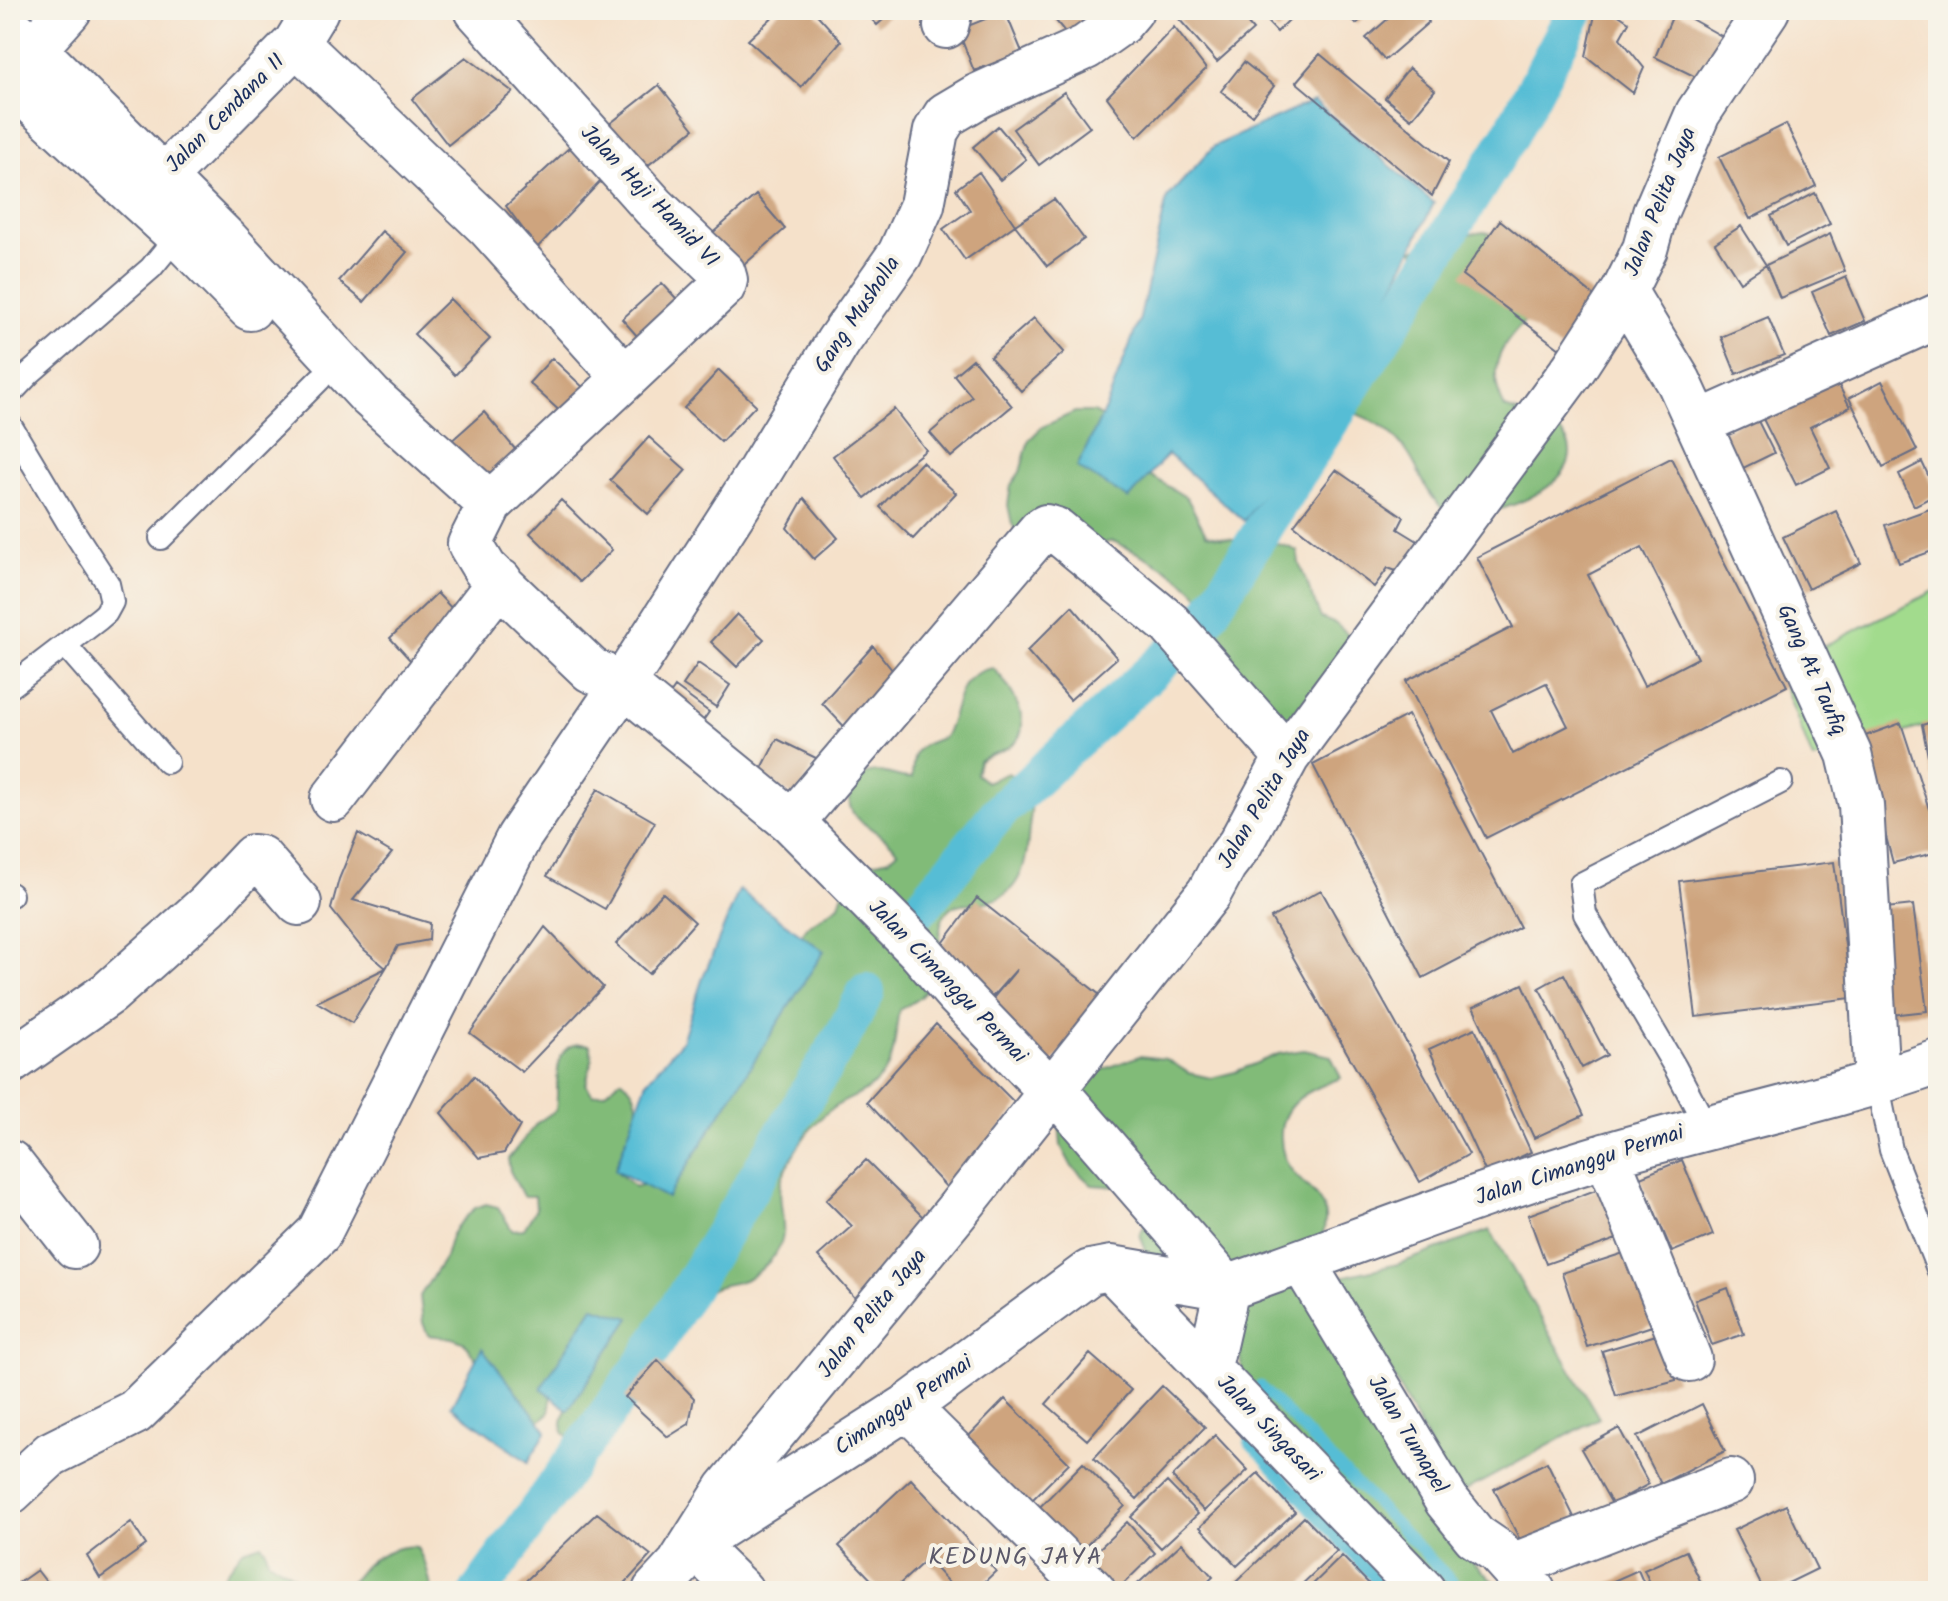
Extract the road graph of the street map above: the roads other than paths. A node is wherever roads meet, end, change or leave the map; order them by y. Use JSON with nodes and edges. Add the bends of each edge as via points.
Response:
{"nodes":[{"id":1,"x":69,"y":10,"type":"edge"},
{"id":2,"x":477,"y":10,"type":"edge"},
{"id":3,"x":1131,"y":10,"type":"edge"},
{"id":4,"x":1767,"y":10,"type":"edge"},
{"id":5,"x":306,"y":27,"type":"edge"},
{"id":6,"x":18,"y":53,"type":"edge"},
{"id":7,"x":163,"y":178,"type":"junction"},
{"id":8,"x":178,"y":235,"type":"junction"},
{"id":9,"x":1624,"y":291,"type":"junction"},
{"id":10,"x":1938,"y":316,"type":"edge"},
{"id":11,"x":625,"y":378,"type":"junction"},
{"id":12,"x":320,"y":379,"type":"junction"},
{"id":13,"x":10,"y":394,"type":"edge"},
{"id":14,"x":1699,"y":423,"type":"junction"},
{"id":15,"x":10,"y":425,"type":"edge"},
{"id":16,"x":485,"y":513,"type":"junction"},
{"id":17,"x":161,"y":538,"type":"dead end"},
{"id":18,"x":500,"y":581,"type":"junction"},
{"id":19,"x":65,"y":645,"type":"junction"},
{"id":20,"x":623,"y":684,"type":"junction"},
{"id":21,"x":10,"y":687,"type":"edge"},
{"id":22,"x":1287,"y":757,"type":"junction"},
{"id":23,"x":167,"y":762,"type":"dead end"},
{"id":24,"x":1781,"y":782,"type":"dead end"},
{"id":25,"x":333,"y":799,"type":"dead end"},
{"id":26,"x":792,"y":822,"type":"junction"},
{"id":27,"x":299,"y":903,"type":"dead end"},
{"id":28,"x":10,"y":1062,"type":"edge"},
{"id":29,"x":1938,"y":1062,"type":"edge"},
{"id":30,"x":1877,"y":1082,"type":"junction"},
{"id":31,"x":1053,"y":1088,"type":"junction"},
{"id":32,"x":1706,"y":1126,"type":"junction"},
{"id":33,"x":1607,"y":1155,"type":"junction"},
{"id":34,"x":10,"y":1163,"type":"edge"},
{"id":35,"x":75,"y":1246,"type":"dead end"},
{"id":36,"x":1302,"y":1261,"type":"junction"},
{"id":37,"x":1111,"y":1268,"type":"junction"},
{"id":38,"x":1938,"y":1269,"type":"edge"},
{"id":39,"x":1227,"y":1288,"type":"junction"},
{"id":40,"x":1689,"y":1359,"type":"dead end"},
{"id":41,"x":1210,"y":1365,"type":"junction"},
{"id":42,"x":907,"y":1407,"type":"junction"},
{"id":43,"x":1731,"y":1481,"type":"dead end"},
{"id":44,"x":10,"y":1492,"type":"edge"},
{"id":45,"x":693,"y":1544,"type":"junction"},
{"id":46,"x":1522,"y":1579,"type":"edge"},
{"id":47,"x":655,"y":1591,"type":"edge"},
{"id":48,"x":741,"y":1591,"type":"edge"},
{"id":49,"x":1093,"y":1591,"type":"edge"},
{"id":50,"x":1423,"y":1591,"type":"edge"}],
"edges":[{"from":1,"to":6,"type":"street"},
{"from":2,"to":11,"type":"street","name":"Jalan Haji Hamid VI","via":[[654,207],[723,273],[723,286]]},
{"from":3,"to":20,"type":"street","name":"Gang Musholla","via":[[1086,47],[946,115],[936,131],[922,205],[900,254],[838,342]]},
{"from":4,"to":9,"type":"street","name":"Jalan Pelita Jaya","via":[[1698,113]]},
{"from":5,"to":7,"type":"street","name":"Jalan Cendana II"},
{"from":5,"to":11,"type":"street"},
{"from":6,"to":7,"type":"street"},
{"from":6,"to":8,"type":"street"},
{"from":7,"to":16,"type":"street"},
{"from":8,"to":12,"type":"street"},
{"from":8,"to":13,"type":"lane","via":[[151,268]]},
{"from":9,"to":14,"type":"street","name":"Gang At Taufiq"},
{"from":9,"to":22,"type":"street","name":"Jalan Pelita Jaya","via":[[1574,368]]},
{"from":10,"to":14,"type":"street"},
{"from":11,"to":16,"type":"street","name":"Jalan Haji Hamid VI"},
{"from":12,"to":16,"type":"street"},
{"from":12,"to":17,"type":"lane"},
{"from":14,"to":30,"type":"street","name":"Gang At Taufiq","via":[[1857,780]]},
{"from":15,"to":19,"type":"lane","via":[[110,589],[112,602],[106,613]]},
{"from":16,"to":18,"type":"street","name":"Jalan Cimanggu Permai","via":[[470,544],[485,569]]},
{"from":18,"to":20,"type":"street","name":"Jalan Cimanggu Permai","via":[[591,670]]},
{"from":18,"to":25,"type":"street"},
{"from":19,"to":21,"type":"lane"},
{"from":19,"to":23,"type":"lane"},
{"from":20,"to":26,"type":"street","name":"Jalan Cimanggu Permai"},
{"from":20,"to":44,"type":"street","name":"Gang Musholla","via":[[519,837],[319,1233],[135,1412],[51,1454]]},
{"from":22,"to":26,"type":"street","via":[[1170,624],[1046,527]]},
{"from":22,"to":31,"type":"street","name":"Jalan Pelita Jaya","via":[[1209,893]]},
{"from":24,"to":32,"type":"lane","via":[[1581,884],[1585,914]]},
{"from":26,"to":31,"type":"street","name":"Jalan Cimanggu Permai"},
{"from":27,"to":28,"type":"street","via":[[260,858],[253,857],[109,993]]},
{"from":29,"to":30,"type":"street","name":"Jalan Cimanggu Permai"},
{"from":30,"to":32,"type":"street","name":"Jalan Cimanggu Permai"},
{"from":30,"to":38,"type":"lane","via":[[1891,1150]]},
{"from":31,"to":39,"type":"street","name":"Jalan Cimanggu Permai"},
{"from":31,"to":45,"type":"street","name":"Jalan Pelita Jaya","via":[[727,1489]]},
{"from":32,"to":33,"type":"street","name":"Jalan Cimanggu Permai"},
{"from":33,"to":36,"type":"street","name":"Jalan Cimanggu Permai"},
{"from":33,"to":40,"type":"street"},
{"from":34,"to":35,"type":"street"},
{"from":36,"to":39,"type":"street","name":"Jalan Cimanggu Permai"},
{"from":36,"to":46,"type":"street","name":"Jalan Tumapel","via":[[1447,1501],[1475,1536]]},
{"from":37,"to":39,"type":"street","name":"Jalan Cimanggu Permai"},
{"from":37,"to":41,"type":"street","name":"Jalan Singasari"},
{"from":37,"to":42,"type":"street","name":"Cimanggu Permai","via":[[1090,1272]]},
{"from":39,"to":41,"type":"street"},
{"from":41,"to":50,"type":"street","name":"Jalan Singasari"},
{"from":42,"to":45,"type":"street","name":"Cimanggu Permai"},
{"from":42,"to":49,"type":"street"},
{"from":43,"to":46,"type":"street"},
{"from":45,"to":47,"type":"street","name":"Jalan Pelita Jaya"},
{"from":45,"to":48,"type":"street"}]}
